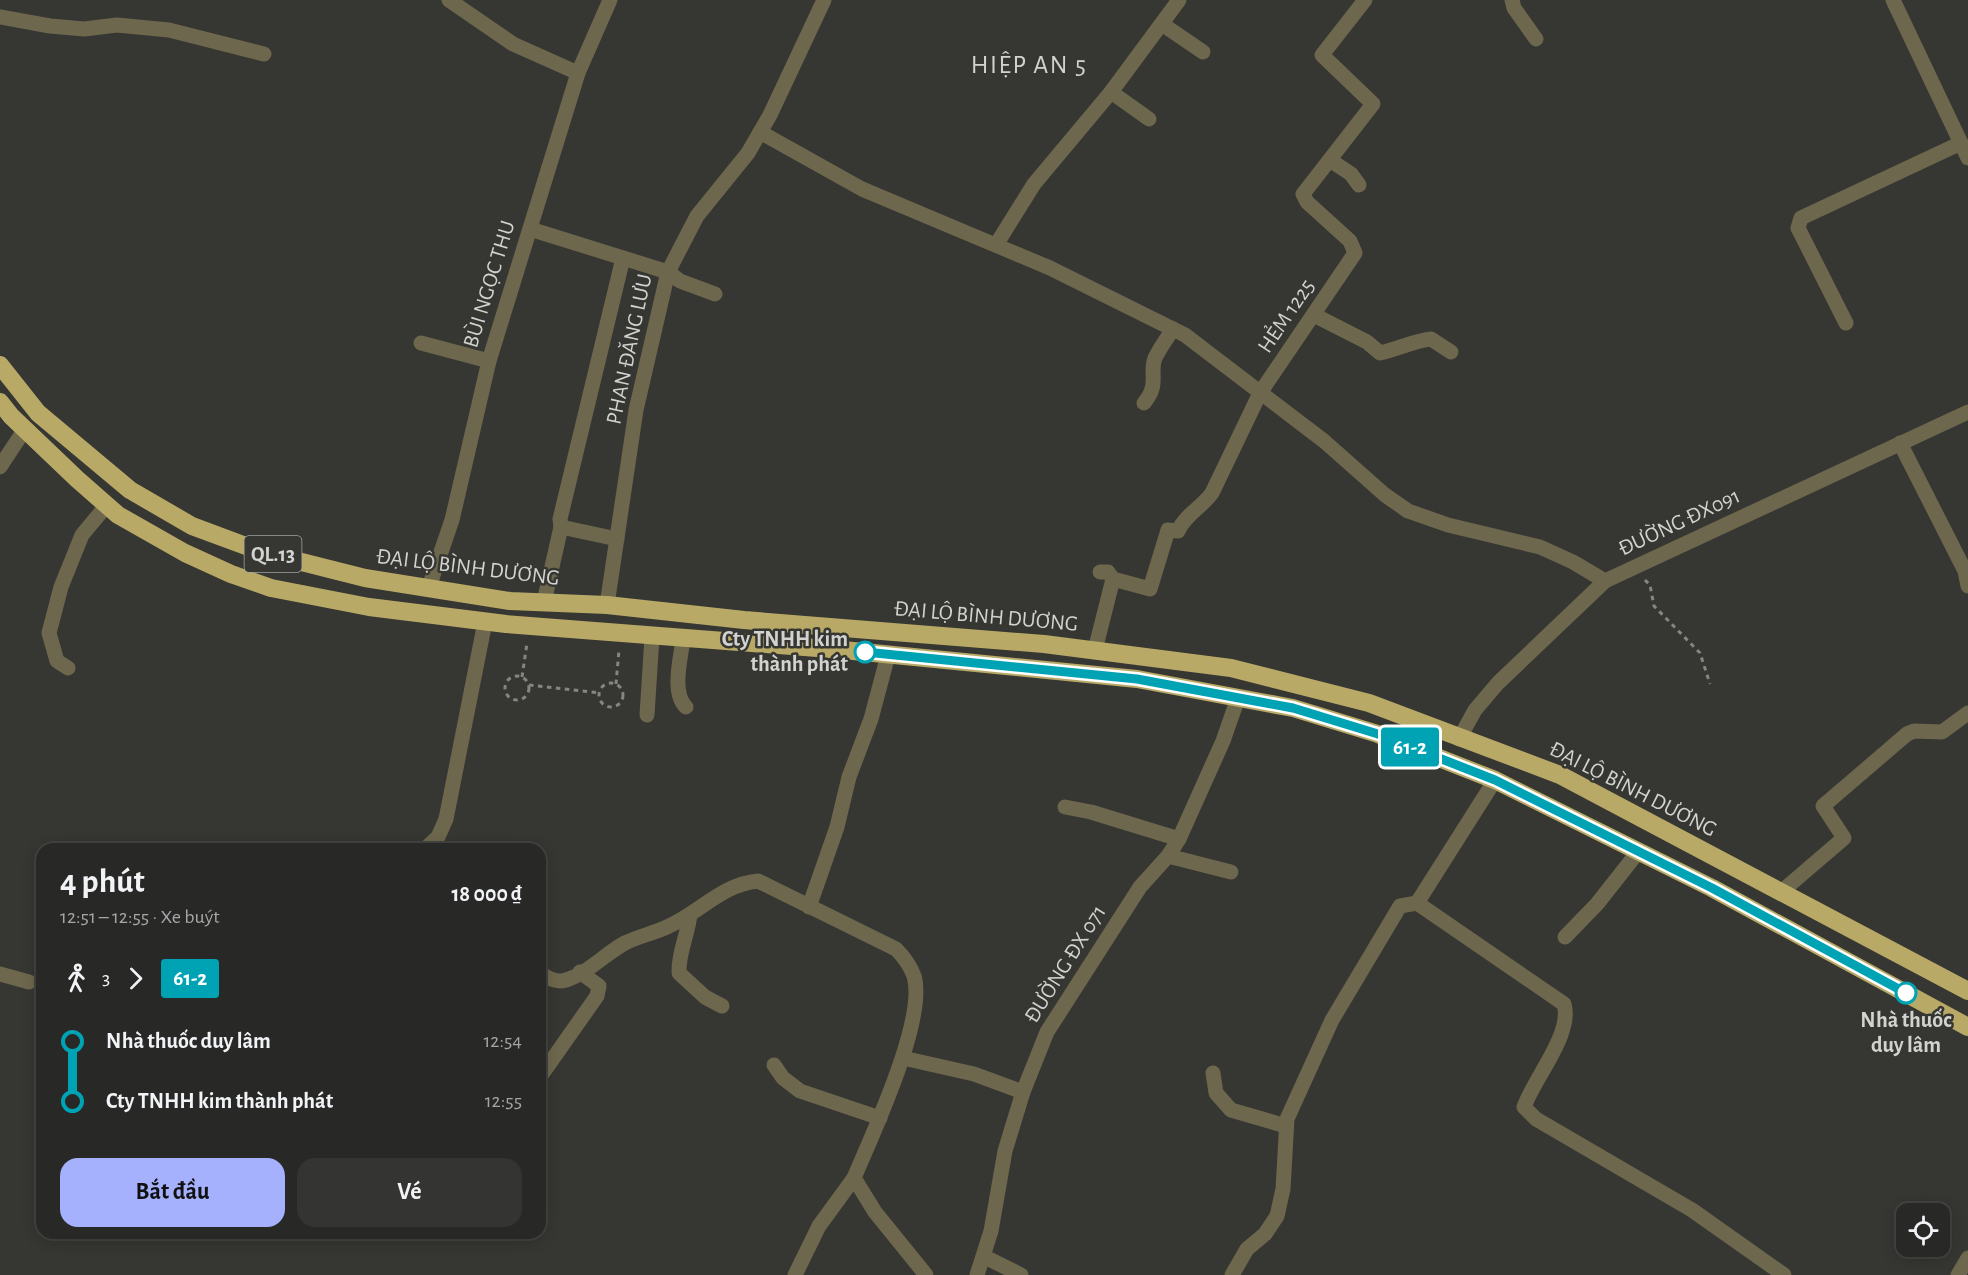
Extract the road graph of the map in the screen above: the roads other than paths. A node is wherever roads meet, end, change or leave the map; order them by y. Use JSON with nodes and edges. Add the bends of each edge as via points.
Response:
{"nodes":[{"id":1,"x":449,"y":0,"type":"edge"},
{"id":2,"x":610,"y":0,"type":"edge"},
{"id":3,"x":824,"y":0,"type":"edge"},
{"id":4,"x":1179,"y":0,"type":"edge"},
{"id":5,"x":1365,"y":0,"type":"edge"},
{"id":6,"x":1512,"y":0,"type":"edge"},
{"id":7,"x":1893,"y":0,"type":"edge"},
{"id":8,"x":0,"y":17,"type":"edge"},
{"id":9,"x":1162,"y":24,"type":"junction"},
{"id":10,"x":1536,"y":39,"type":"dead end"},
{"id":11,"x":1203,"y":52,"type":"dead end"},
{"id":12,"x":264,"y":54,"type":"dead end"},
{"id":13,"x":578,"y":73,"type":"junction"},
{"id":14,"x":1111,"y":92,"type":"junction"},
{"id":15,"x":1149,"y":119,"type":"dead end"},
{"id":16,"x":760,"y":132,"type":"junction"},
{"id":17,"x":1961,"y":143,"type":"junction"},
{"id":18,"x":1968,"y":158,"type":"edge"},
{"id":19,"x":1330,"y":160,"type":"junction"},
{"id":20,"x":1359,"y":185,"type":"dead end"},
{"id":21,"x":530,"y":229,"type":"junction"},
{"id":22,"x":996,"y":245,"type":"junction"},
{"id":23,"x":623,"y":258,"type":"junction"},
{"id":24,"x":668,"y":272,"type":"junction"},
{"id":25,"x":715,"y":294,"type":"dead end"},
{"id":26,"x":1314,"y":315,"type":"junction"},
{"id":27,"x":1846,"y":323,"type":"dead end"},
{"id":28,"x":1173,"y":329,"type":"junction"},
{"id":29,"x":421,"y":343,"type":"dead end"},
{"id":30,"x":1451,"y":352,"type":"dead end"},
{"id":31,"x":489,"y":361,"type":"junction"},
{"id":32,"x":0,"y":365,"type":"edge"},
{"id":33,"x":1260,"y":393,"type":"junction"},
{"id":34,"x":0,"y":402,"type":"edge"},
{"id":35,"x":1144,"y":403,"type":"dead end"},
{"id":36,"x":1968,"y":412,"type":"edge"},
{"id":37,"x":25,"y":429,"type":"junction"},
{"id":38,"x":1900,"y":443,"type":"junction"},
{"id":39,"x":0,"y":466,"type":"edge"},
{"id":40,"x":106,"y":505,"type":"junction"},
{"id":41,"x":561,"y":527,"type":"junction"},
{"id":42,"x":617,"y":539,"type":"junction"},
{"id":43,"x":1605,"y":581,"type":"junction"},
{"id":44,"x":1968,"y":586,"type":"edge"},
{"id":45,"x":429,"y":587,"type":"junction"},
{"id":46,"x":544,"y":602,"type":"junction"},
{"id":47,"x":607,"y":605,"type":"junction"},
{"id":48,"x":485,"y":622,"type":"junction"},
{"id":49,"x":652,"y":637,"type":"junction"},
{"id":50,"x":683,"y":639,"type":"junction"},
{"id":51,"x":1095,"y":650,"type":"junction"},
{"id":52,"x":888,"y":655,"type":"junction"},
{"id":53,"x":68,"y":668,"type":"dead end"},
{"id":54,"x":1238,"y":698,"type":"junction"},
{"id":55,"x":686,"y":707,"type":"dead end"},
{"id":56,"x":1968,"y":713,"type":"edge"},
{"id":57,"x":647,"y":715,"type":"dead end"},
{"id":58,"x":1460,"y":740,"type":"junction"},
{"id":59,"x":1495,"y":780,"type":"junction"},
{"id":60,"x":1065,"y":807,"type":"dead end"},
{"id":61,"x":1179,"y":839,"type":"junction"},
{"id":62,"x":432,"y":843,"type":"edge"},
{"id":63,"x":1638,"y":852,"type":"junction"},
{"id":64,"x":1168,"y":856,"type":"junction"},
{"id":65,"x":1231,"y":872,"type":"dead end"},
{"id":66,"x":1781,"y":892,"type":"junction"},
{"id":67,"x":1417,"y":903,"type":"junction"},
{"id":68,"x":808,"y":907,"type":"junction"},
{"id":69,"x":690,"y":914,"type":"junction"},
{"id":70,"x":1565,"y":937,"type":"dead end"},
{"id":71,"x":580,"y":972,"type":"junction"},
{"id":72,"x":0,"y":974,"type":"edge"},
{"id":73,"x":546,"y":976,"type":"edge"},
{"id":74,"x":28,"y":982,"type":"dead end"},
{"id":75,"x":1968,"y":992,"type":"edge"},
{"id":76,"x":722,"y":1006,"type":"dead end"},
{"id":77,"x":1968,"y":1027,"type":"edge"},
{"id":78,"x":903,"y":1058,"type":"junction"},
{"id":79,"x":774,"y":1065,"type":"dead end"},
{"id":80,"x":546,"y":1068,"type":"edge"},
{"id":81,"x":1213,"y":1073,"type":"dead end"},
{"id":82,"x":1023,"y":1092,"type":"junction"},
{"id":83,"x":880,"y":1118,"type":"junction"},
{"id":84,"x":1286,"y":1126,"type":"junction"},
{"id":85,"x":854,"y":1178,"type":"junction"},
{"id":86,"x":985,"y":1257,"type":"junction"},
{"id":87,"x":1968,"y":1258,"type":"edge"},
{"id":88,"x":795,"y":1275,"type":"edge"},
{"id":89,"x":927,"y":1275,"type":"edge"},
{"id":90,"x":977,"y":1275,"type":"edge"},
{"id":91,"x":1021,"y":1275,"type":"edge"},
{"id":92,"x":1232,"y":1275,"type":"edge"},
{"id":93,"x":1784,"y":1275,"type":"edge"},
{"id":94,"x":1958,"y":1275,"type":"edge"}],
"edges":[{"from":1,"to":13,"type":"street","via":[[513,44]]},
{"from":2,"to":13,"type":"street","name":"BÙI NGỌC THU"},
{"from":3,"to":16,"type":"street","name":"PHAN ĐĂNG LƯU"},
{"from":4,"to":9,"type":"street"},
{"from":5,"to":19,"type":"street","name":"HẺM 1225","via":[[1322,56],[1373,104]]},
{"from":6,"to":10,"type":"street"},
{"from":7,"to":17,"type":"street"},
{"from":8,"to":12,"type":"street","via":[[84,29],[117,25],[169,30]]},
{"from":9,"to":11,"type":"street"},
{"from":9,"to":14,"type":"street"},
{"from":13,"to":21,"type":"street","name":"BÙI NGỌC THU"},
{"from":14,"to":15,"type":"street"},
{"from":14,"to":22,"type":"street","via":[[1034,184]]},
{"from":16,"to":22,"type":"street","via":[[862,189]]},
{"from":16,"to":24,"type":"street","name":"PHAN ĐĂNG LƯU","via":[[697,216]]},
{"from":17,"to":18,"type":"street"},
{"from":17,"to":27,"type":"street","via":[[1801,218],[1797,228]]},
{"from":19,"to":20,"type":"street","via":[[1352,174]]},
{"from":19,"to":26,"type":"street","name":"HẺM 1225","via":[[1303,194],[1350,241],[1355,253]]},
{"from":21,"to":23,"type":"street"},
{"from":21,"to":31,"type":"street","name":"BÙI NGỌC THU"},
{"from":22,"to":28,"type":"street"},
{"from":23,"to":24,"type":"street"},
{"from":23,"to":41,"type":"street"},
{"from":24,"to":25,"type":"street","via":[[680,281]]},
{"from":24,"to":42,"type":"street","name":"PHAN ĐĂNG LƯU","via":[[636,410]]},
{"from":26,"to":30,"type":"street","via":[[1367,342],[1380,353],[1412,341],[1431,339]]},
{"from":26,"to":33,"type":"street","name":"HẺM 1225"},
{"from":28,"to":33,"type":"street"},
{"from":28,"to":35,"type":"street","via":[[1154,360],[1153,385]]},
{"from":29,"to":31,"type":"street"},
{"from":31,"to":45,"type":"street","name":"BÙI NGỌC THU","via":[[452,520]]},
{"from":32,"to":45,"type":"highway","name":"ĐẠI LỘ BÌNH DƯƠNG","number":"QL.13","via":[[38,413],[96,464],[130,490],[192,526],[262,552],[342,572]]},
{"from":33,"to":43,"type":"street","via":[[1408,512],[1540,547]]},
{"from":33,"to":51,"type":"street","name":"HẺM 1225","via":[[1212,493],[1183,520],[1178,531],[1168,530],[1150,590],[1106,575]]},
{"from":34,"to":37,"type":"highway","number":"QL.13"},
{"from":36,"to":38,"type":"street","name":"ĐƯỜNG ĐX091"},
{"from":37,"to":39,"type":"street"},
{"from":37,"to":40,"type":"highway","number":"QL.13"},
{"from":38,"to":43,"type":"street","name":"ĐƯỜNG ĐX091"},
{"from":38,"to":44,"type":"street","via":[[1965,571]]},
{"from":40,"to":48,"type":"highway","number":"QL.13","via":[[185,553],[272,588],[369,607]]},
{"from":40,"to":53,"type":"street","via":[[82,535],[61,587],[49,633],[57,661]]},
{"from":41,"to":42,"type":"street"},
{"from":41,"to":46,"type":"street"},
{"from":42,"to":47,"type":"street","name":"PHAN ĐĂNG LƯU"},
{"from":43,"to":58,"type":"street","name":"ĐƯỜNG ĐX091","via":[[1498,683],[1475,710]]},
{"from":45,"to":46,"type":"highway","name":"ĐẠI LỘ BÌNH DƯƠNG","number":"QL.13","via":[[510,601]]},
{"from":46,"to":47,"type":"highway","name":"ĐẠI LỘ BÌNH DƯƠNG","number":"QL.13"},
{"from":47,"to":51,"type":"highway","name":"ĐẠI LỘ BÌNH DƯƠNG","number":"QL.13"},
{"from":48,"to":49,"type":"highway","number":"QL.13"},
{"from":48,"to":62,"type":"street","via":[[446,819]]},
{"from":49,"to":50,"type":"highway","number":"QL.13"},
{"from":49,"to":57,"type":"street"},
{"from":50,"to":52,"type":"highway","number":"QL.13"},
{"from":50,"to":55,"type":"street","via":[[679,684],[680,698]]},
{"from":51,"to":58,"type":"highway","name":"ĐẠI LỘ BÌNH DƯƠNG","number":"QL.13","via":[[1231,668],[1369,703]]},
{"from":52,"to":54,"type":"highway","number":"QL.13","via":[[1137,679]]},
{"from":52,"to":68,"type":"street","via":[[872,719],[849,777],[837,827]]},
{"from":54,"to":59,"type":"highway","number":"QL.13","via":[[1293,708],[1378,734]]},
{"from":54,"to":61,"type":"street","name":"ĐƯỜNG ĐX 071"},
{"from":56,"to":66,"type":"street","via":[[1942,732],[1906,734],[1823,806],[1844,838]]},
{"from":58,"to":66,"type":"highway","name":"ĐẠI LỘ BÌNH DƯƠNG","number":"QL.13","via":[[1560,775]]},
{"from":59,"to":63,"type":"highway","number":"QL.13"},
{"from":59,"to":67,"type":"street"},
{"from":60,"to":61,"type":"street"},
{"from":61,"to":64,"type":"street","name":"ĐƯỜNG ĐX 071"},
{"from":63,"to":70,"type":"street","via":[[1598,904]]},
{"from":63,"to":77,"type":"highway","number":"QL.13"},
{"from":64,"to":65,"type":"street"},
{"from":64,"to":82,"type":"street","name":"ĐƯỜNG ĐX 071","via":[[1140,887],[1047,1032]]},
{"from":66,"to":75,"type":"highway","name":"ĐẠI LỘ BÌNH DƯƠNG","number":"QL.13"},
{"from":67,"to":84,"type":"street","via":[[1400,906],[1332,1020]]},
{"from":67,"to":93,"type":"street","via":[[1564,1004],[1567,1014],[1558,1042],[1530,1089],[1524,1107],[1536,1119],[1692,1210]]},
{"from":68,"to":69,"type":"street","via":[[758,881],[721,892]]},
{"from":68,"to":78,"type":"street","via":[[896,949],[906,959],[914,977],[915,993]]},
{"from":69,"to":71,"type":"street","via":[[626,942]]},
{"from":69,"to":76,"type":"street","via":[[687,937],[678,958],[679,973],[705,997]]},
{"from":71,"to":73,"type":"street","via":[[566,980]]},
{"from":71,"to":80,"type":"street","via":[[599,986],[597,996]]},
{"from":72,"to":74,"type":"street"},
{"from":78,"to":82,"type":"street","via":[[974,1074]]},
{"from":78,"to":83,"type":"street"},
{"from":79,"to":83,"type":"street","via":[[800,1091]]},
{"from":81,"to":84,"type":"street","via":[[1216,1093],[1231,1110]]},
{"from":82,"to":86,"type":"street","name":"ĐƯỜNG ĐX 071","via":[[1005,1151]]},
{"from":83,"to":85,"type":"street"},
{"from":84,"to":92,"type":"street","via":[[1283,1189],[1277,1216],[1265,1234],[1247,1249]]},
{"from":85,"to":88,"type":"street","via":[[819,1226]]},
{"from":85,"to":89,"type":"street","via":[[875,1212]]},
{"from":86,"to":90,"type":"street","name":"ĐƯỜNG ĐX 071"},
{"from":86,"to":91,"type":"street"},
{"from":87,"to":94,"type":"street"}]}
